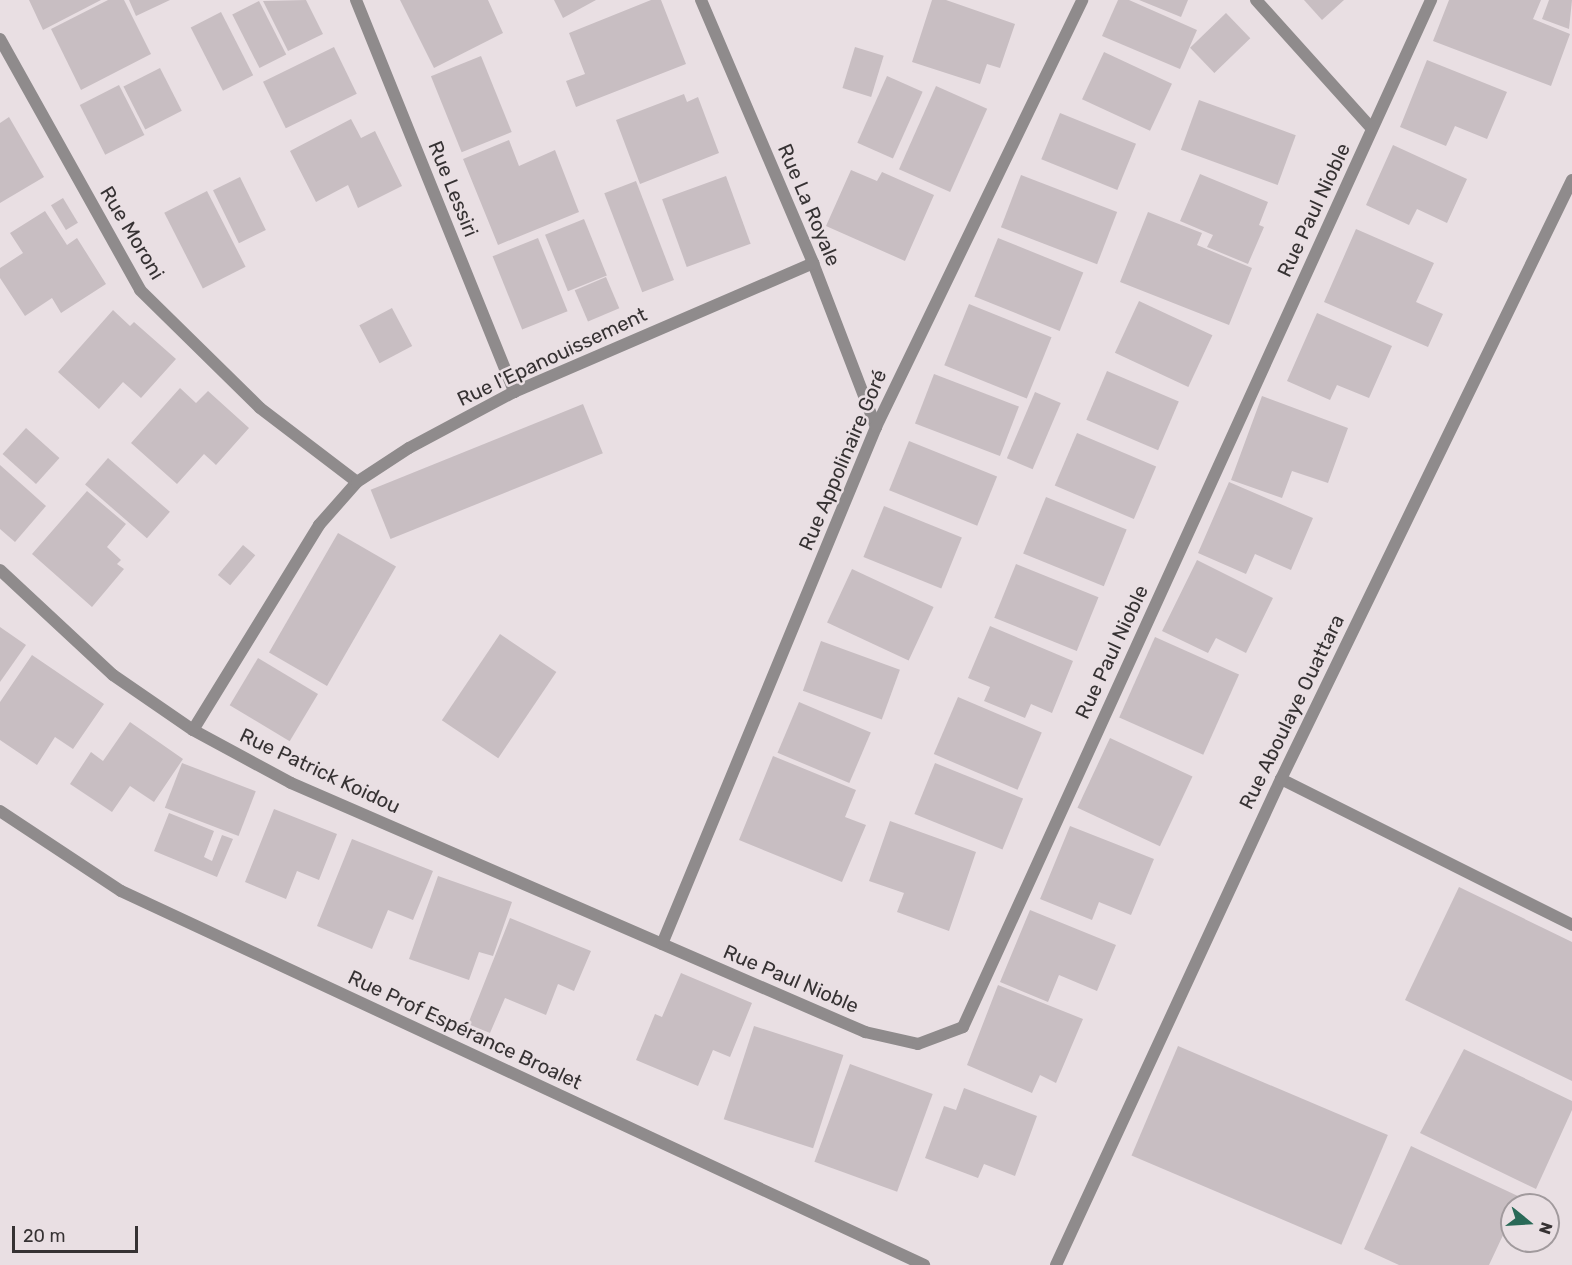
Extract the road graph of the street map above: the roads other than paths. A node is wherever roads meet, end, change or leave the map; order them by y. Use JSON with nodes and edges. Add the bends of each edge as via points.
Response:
{"nodes":[{"id":1,"x":356,"y":0,"type":"edge"},
{"id":2,"x":700,"y":0,"type":"edge"},
{"id":3,"x":1082,"y":0,"type":"edge"},
{"id":4,"x":1256,"y":0,"type":"edge"},
{"id":5,"x":1431,"y":0,"type":"edge"},
{"id":6,"x":0,"y":39,"type":"edge"},
{"id":7,"x":1372,"y":129,"type":"junction"},
{"id":8,"x":1572,"y":180,"type":"edge"},
{"id":9,"x":813,"y":263,"type":"junction"},
{"id":10,"x":514,"y":392,"type":"junction"},
{"id":11,"x":876,"y":427,"type":"junction"},
{"id":12,"x":357,"y":482,"type":"junction"},
{"id":13,"x":0,"y":570,"type":"edge"},
{"id":14,"x":193,"y":730,"type":"junction"},
{"id":15,"x":1281,"y":779,"type":"junction"},
{"id":16,"x":0,"y":811,"type":"edge"},
{"id":17,"x":1572,"y":925,"type":"edge"},
{"id":18,"x":662,"y":944,"type":"junction"},
{"id":19,"x":924,"y":1265,"type":"edge"},
{"id":20,"x":1056,"y":1265,"type":"edge"}],
"edges":[{"from":1,"to":10,"type":"street","name":"Rue Lessiri"},
{"from":2,"to":9,"type":"street","name":"Rue La Royale"},
{"from":3,"to":11,"type":"street","name":"Rue Appolinaire Goré"},
{"from":4,"to":7,"type":"street"},
{"from":5,"to":7,"type":"street","name":"Rue Paul Nioble"},
{"from":6,"to":12,"type":"street","name":"Rue Moroni","via":[[140,290],[260,408]]},
{"from":7,"to":18,"type":"street","name":"Rue Paul Nioble","via":[[963,1027],[918,1044],[865,1032]]},
{"from":8,"to":15,"type":"street","name":"Rue Aboulaye Ouattara"},
{"from":9,"to":10,"type":"street","name":"Rue l'Epanouissement"},
{"from":9,"to":11,"type":"street","name":"Rue La Royale"},
{"from":10,"to":12,"type":"street","name":"Rue l'Epanouissement","via":[[409,448]]},
{"from":11,"to":18,"type":"street","name":"Rue Appolinaire Goré"},
{"from":12,"to":14,"type":"street","name":"Rue l'Epanouissement","via":[[319,525]]},
{"from":13,"to":14,"type":"street","name":"Rue Patrick Koidou","via":[[112,675]]},
{"from":14,"to":18,"type":"street","name":"Rue Patrick Koidou","via":[[291,783]]},
{"from":15,"to":17,"type":"street"},
{"from":15,"to":20,"type":"street","name":"Rue Aboulaye Ouattara"},
{"from":16,"to":19,"type":"street","name":"Rue Prof Espérance Broalet","via":[[121,891]]}]}
